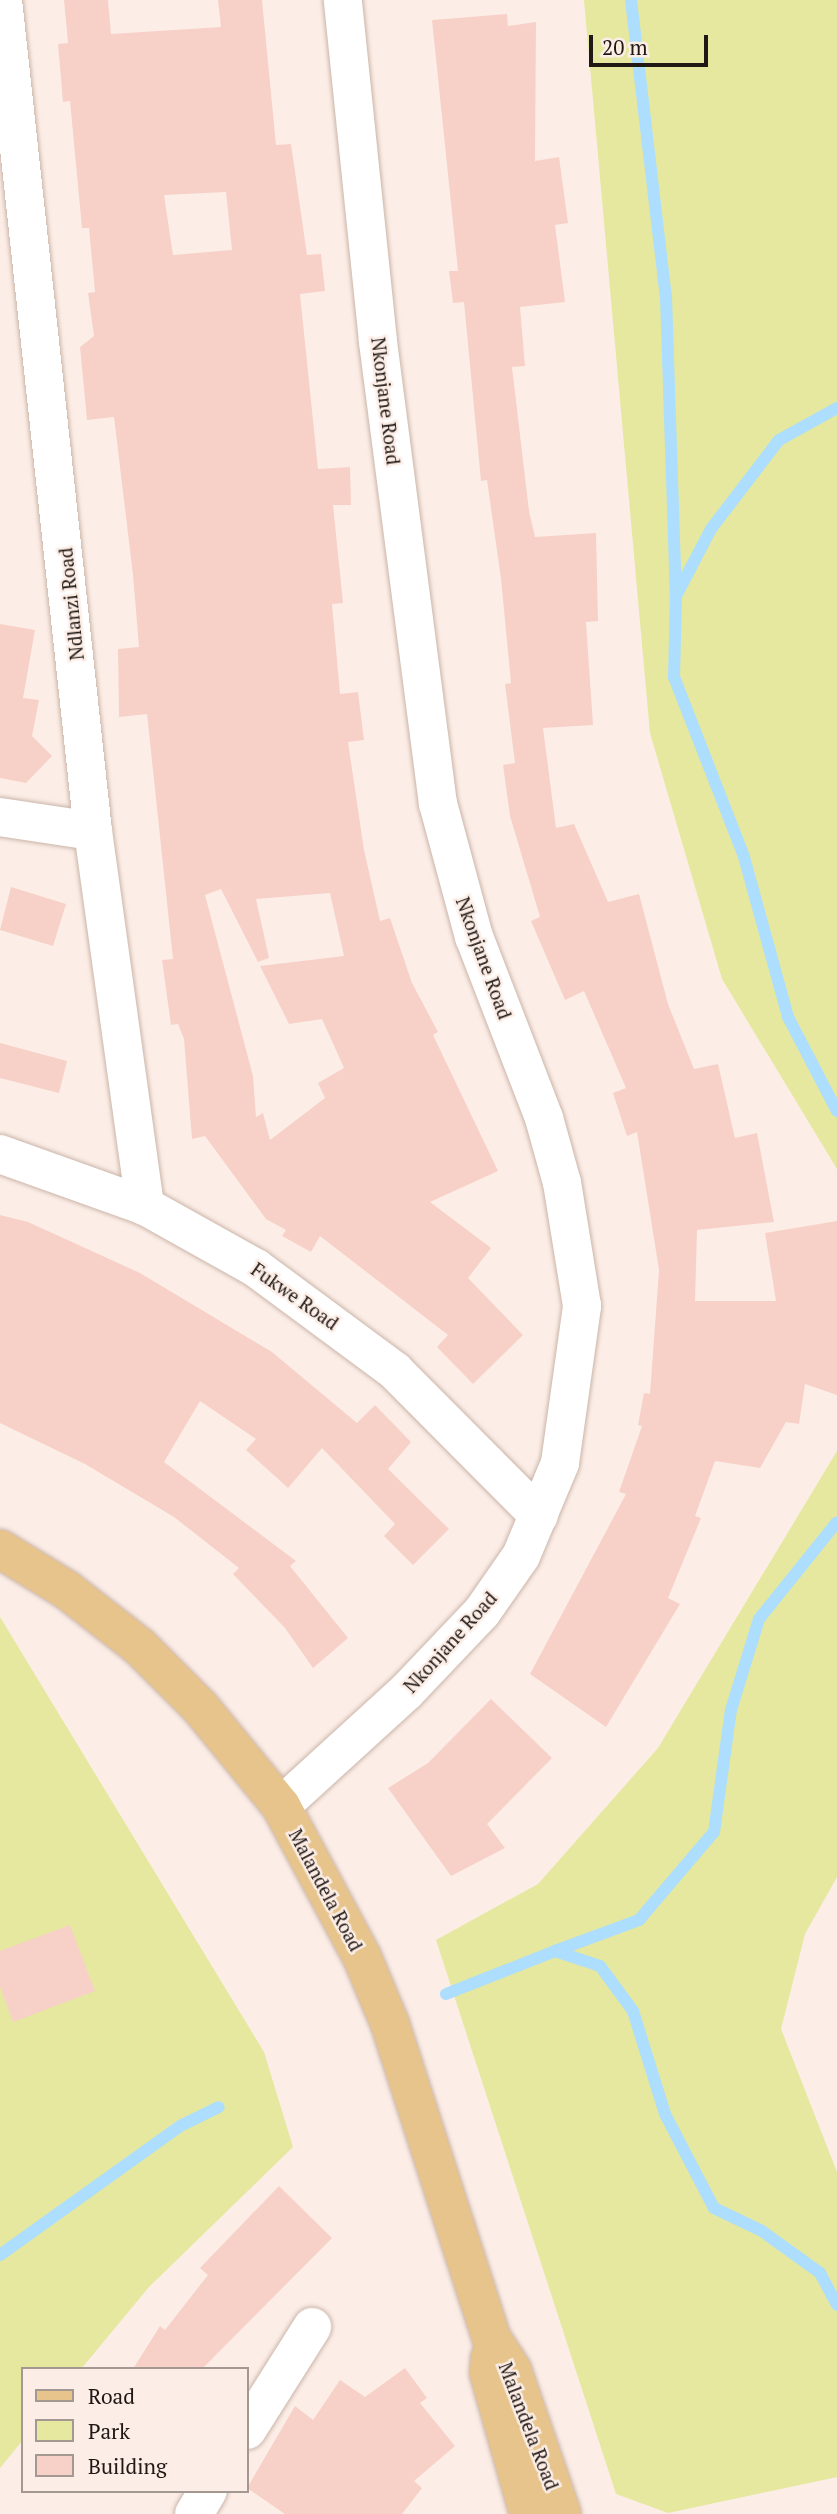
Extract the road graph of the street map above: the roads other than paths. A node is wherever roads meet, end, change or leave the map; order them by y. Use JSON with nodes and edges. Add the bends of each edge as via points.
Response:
{"nodes":[{"id":1,"x":4,"y":0,"type":"edge"},
{"id":2,"x":343,"y":0,"type":"edge"},
{"id":3,"x":11,"y":170,"type":"edge"},
{"id":4,"x":0,"y":817,"type":"edge"},
{"id":5,"x":93,"y":831,"type":"junction"},
{"id":6,"x":0,"y":1154,"type":"edge"},
{"id":7,"x":145,"y":1206,"type":"junction"},
{"id":8,"x":539,"y":1516,"type":"junction"},
{"id":9,"x":0,"y":1549,"type":"edge"},
{"id":10,"x":281,"y":1806,"type":"junction"},
{"id":11,"x":312,"y":2326,"type":"dead end"},
{"id":12,"x":492,"y":2339,"type":"junction"},
{"id":13,"x":248,"y":2428,"type":"edge"},
{"id":14,"x":207,"y":2493,"type":"edge"},
{"id":15,"x":194,"y":2514,"type":"edge"},
{"id":16,"x":529,"y":2514,"type":"edge"},
{"id":17,"x":562,"y":2514,"type":"edge"}],
"edges":[{"from":1,"to":3,"type":"street","name":"Ndlanzi Road"},
{"from":2,"to":8,"type":"street","name":"Nkonjane Road","via":[[378,341],[438,804],[474,937],[544,1118],[562,1183],[582,1306],[561,1463]]},
{"from":3,"to":5,"type":"street","name":"Ndlanzi Road"},
{"from":4,"to":5,"type":"street"},
{"from":5,"to":7,"type":"street","name":"Ndlanzi Road"},
{"from":6,"to":7,"type":"street","name":"Fukwe Road"},
{"from":7,"to":8,"type":"street","name":"Fukwe Road","via":[[256,1268],[334,1323],[395,1371]]},
{"from":8,"to":10,"type":"street","name":"Nkonjane Road","via":[[521,1556],[482,1612],[406,1692]]},
{"from":9,"to":10,"type":"main road","name":"Malandela Road","via":[[67,1590],[139,1646],[200,1706]]},
{"from":10,"to":12,"type":"main road","name":"Malandela Road","via":[[362,1957],[390,2024]]},
{"from":11,"to":13,"type":"street"},
{"from":12,"to":16,"type":"main road","name":"Malandela Road","via":[[489,2373]]},
{"from":12,"to":17,"type":"main road","name":"Malandela Road","via":[[512,2370]]},
{"from":14,"to":15,"type":"street"}]}
